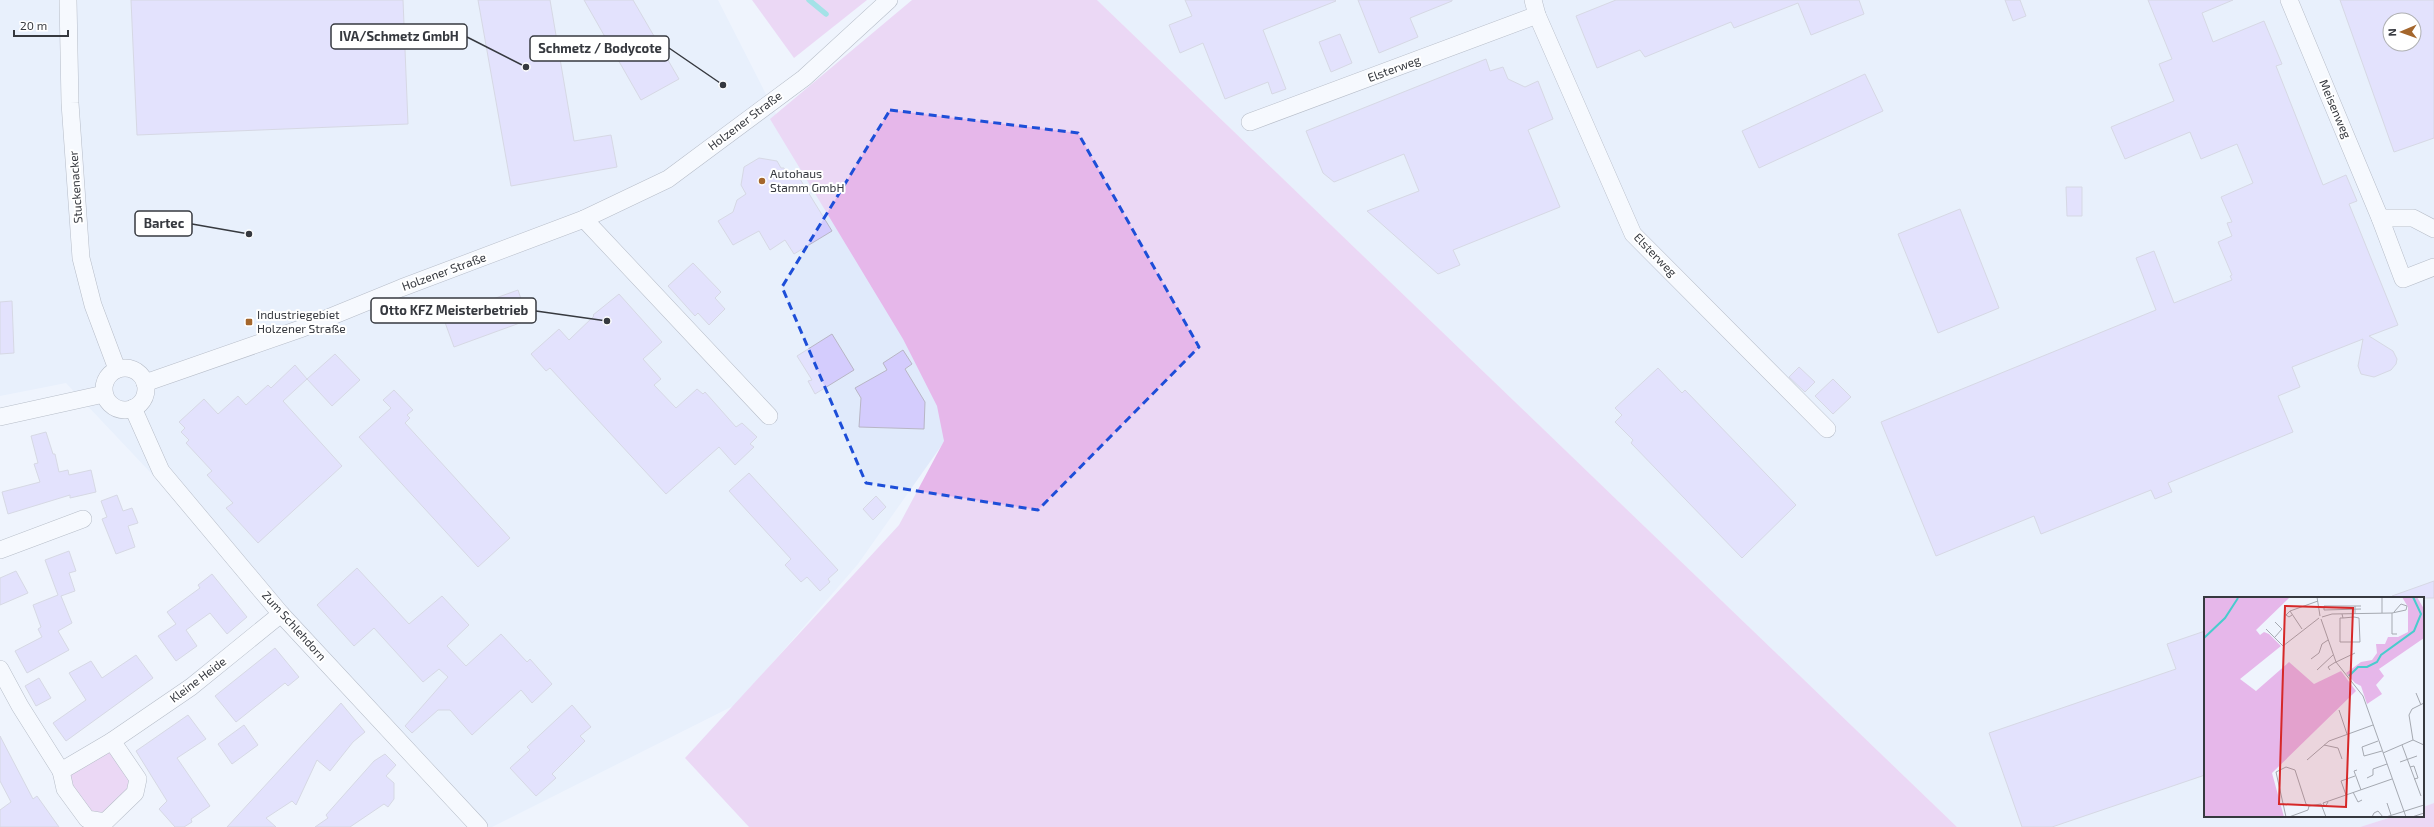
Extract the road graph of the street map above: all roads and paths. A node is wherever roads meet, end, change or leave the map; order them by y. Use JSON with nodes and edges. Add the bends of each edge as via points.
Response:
{"nodes":[{"id":1,"x":68,"y":0,"type":"edge"},
{"id":2,"x":889,"y":0,"type":"edge"},
{"id":3,"x":2289,"y":0,"type":"edge"},
{"id":4,"x":1535,"y":8,"type":"edge"},
{"id":5,"x":1250,"y":122,"type":"dead end"},
{"id":6,"x":2380,"y":218,"type":"junction"},
{"id":7,"x":584,"y":219,"type":"junction"},
{"id":8,"x":2434,"y":229,"type":"edge"},
{"id":9,"x":2434,"y":267,"type":"edge"},
{"id":10,"x":117,"y":369,"type":"junction"},
{"id":11,"x":145,"y":383,"type":"junction"},
{"id":12,"x":104,"y":394,"type":"junction"},
{"id":13,"x":133,"y":408,"type":"junction"},
{"id":14,"x":768,"y":416,"type":"dead end"},
{"id":15,"x":0,"y":417,"type":"edge"},
{"id":16,"x":1827,"y":429,"type":"dead end"},
{"id":17,"x":83,"y":519,"type":"dead end"},
{"id":18,"x":0,"y":550,"type":"edge"},
{"id":19,"x":281,"y":614,"type":"junction"},
{"id":20,"x":0,"y":669,"type":"edge"},
{"id":21,"x":112,"y":741,"type":"junction"},
{"id":22,"x":61,"y":771,"type":"junction"},
{"id":23,"x":479,"y":827,"type":"edge"}],
"edges":[{"from":1,"to":10,"type":"street","name":"Stuckenacker","via":[[70,103],[81,258],[92,305]]},
{"from":2,"to":7,"type":"street","name":"Holzener Straße","via":[[804,78],[668,179]]},
{"from":3,"to":6,"type":"street","name":"Meisenweg"},
{"from":4,"to":5,"type":"street","name":"Elsterweg"},
{"from":4,"to":16,"type":"street","name":"Elsterweg","via":[[1633,234]]},
{"from":6,"to":8,"type":"street","via":[[2413,218]]},
{"from":6,"to":9,"type":"street","name":"Meisenweg","via":[[2403,279]]},
{"from":7,"to":11,"type":"street","name":"Holzener Straße","via":[[303,328]]},
{"from":7,"to":14,"type":"street"},
{"from":10,"to":11,"type":"street","via":[[130,368],[137,372]]},
{"from":10,"to":12,"type":"street","via":[[106,378]]},
{"from":11,"to":13,"type":"street","via":[[144,398]]},
{"from":12,"to":13,"type":"street","via":[[116,408]]},
{"from":12,"to":15,"type":"street"},
{"from":13,"to":19,"type":"street","name":"Zum Schlehdorn","via":[[161,471]]},
{"from":17,"to":18,"type":"street"},
{"from":19,"to":21,"type":"street","name":"Kleine Heide","via":[[191,687]]},
{"from":19,"to":23,"type":"street","name":"Zum Schlehdorn"},
{"from":20,"to":22,"type":"street"},
{"from":21,"to":22,"type":"street","name":"Kleine Heide"},
{"from":21,"to":22,"type":"street","via":[[138,779],[135,793],[105,822],[87,819],[65,789]]}]}
